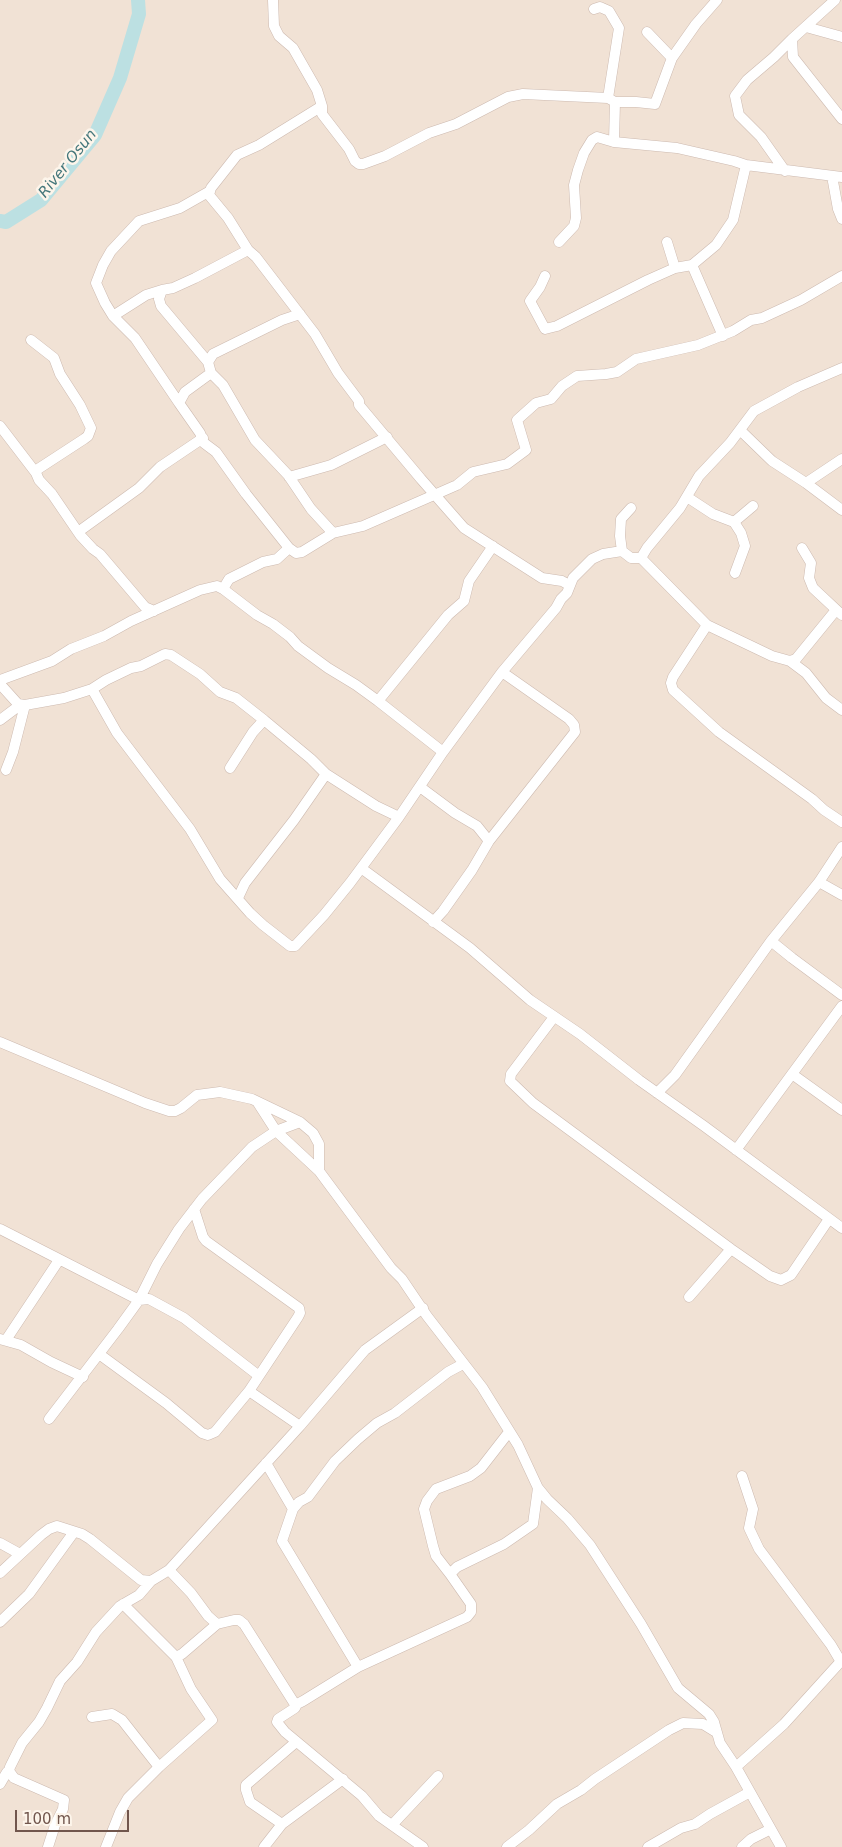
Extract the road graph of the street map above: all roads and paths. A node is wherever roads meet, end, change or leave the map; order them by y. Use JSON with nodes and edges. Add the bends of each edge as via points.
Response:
{"nodes":[{"id":1,"x":273,"y":0,"type":"edge"},
{"id":2,"x":717,"y":0,"type":"edge"},
{"id":3,"x":835,"y":0,"type":"edge"},
{"id":4,"x":594,"y":9,"type":"dead end"},
{"id":5,"x":806,"y":27,"type":"junction"},
{"id":6,"x":647,"y":32,"type":"dead end"},
{"id":7,"x":842,"y":37,"type":"edge"},
{"id":8,"x":792,"y":39,"type":"junction"},
{"id":9,"x":672,"y":58,"type":"junction"},
{"id":10,"x":612,"y":100,"type":"junction"},
{"id":11,"x":322,"y":106,"type":"junction"},
{"id":12,"x":842,"y":118,"type":"edge"},
{"id":13,"x":614,"y":142,"type":"junction"},
{"id":14,"x":746,"y":166,"type":"junction"},
{"id":15,"x":785,"y":171,"type":"junction"},
{"id":16,"x":837,"y":177,"type":"edge"},
{"id":17,"x":210,"y":192,"type":"junction"},
{"id":18,"x":842,"y":219,"type":"edge"},
{"id":19,"x":559,"y":242,"type":"dead end"},
{"id":20,"x":667,"y":242,"type":"dead end"},
{"id":21,"x":248,"y":250,"type":"junction"},
{"id":22,"x":692,"y":264,"type":"junction"},
{"id":23,"x":675,"y":268,"type":"junction"},
{"id":24,"x":545,"y":276,"type":"dead end"},
{"id":25,"x":842,"y":276,"type":"edge"},
{"id":26,"x":162,"y":290,"type":"junction"},
{"id":27,"x":300,"y":314,"type":"junction"},
{"id":28,"x":113,"y":316,"type":"junction"},
{"id":29,"x":723,"y":336,"type":"junction"},
{"id":30,"x":31,"y":340,"type":"dead end"},
{"id":31,"x":208,"y":362,"type":"junction"},
{"id":32,"x":842,"y":368,"type":"edge"},
{"id":33,"x":211,"y":373,"type":"junction"},
{"id":34,"x":180,"y":403,"type":"junction"},
{"id":35,"x":0,"y":426,"type":"edge"},
{"id":36,"x":740,"y":430,"type":"junction"},
{"id":37,"x":387,"y":437,"type":"junction"},
{"id":38,"x":203,"y":438,"type":"junction"},
{"id":39,"x":842,"y":459,"type":"edge"},
{"id":40,"x":36,"y":473,"type":"junction"},
{"id":41,"x":289,"y":477,"type":"junction"},
{"id":42,"x":806,"y":483,"type":"junction"},
{"id":43,"x":434,"y":495,"type":"junction"},
{"id":44,"x":687,"y":497,"type":"junction"},
{"id":45,"x":753,"y":506,"type":"dead end"},
{"id":46,"x":631,"y":508,"type":"dead end"},
{"id":47,"x":842,"y":510,"type":"edge"},
{"id":48,"x":734,"y":522,"type":"junction"},
{"id":49,"x":78,"y":532,"type":"junction"},
{"id":50,"x":333,"y":533,"type":"junction"},
{"id":51,"x":493,"y":546,"type":"junction"},
{"id":52,"x":289,"y":548,"type":"junction"},
{"id":53,"x":802,"y":548,"type":"dead end"},
{"id":54,"x":622,"y":551,"type":"junction"},
{"id":55,"x":641,"y":558,"type":"junction"},
{"id":56,"x":735,"y":574,"type":"dead end"},
{"id":57,"x":569,"y":585,"type":"junction"},
{"id":58,"x":223,"y":589,"type":"junction"},
{"id":59,"x":154,"y":611,"type":"junction"},
{"id":60,"x":839,"y":612,"type":"edge"},
{"id":61,"x":707,"y":624,"type":"junction"},
{"id":62,"x":790,"y":661,"type":"junction"},
{"id":63,"x":502,"y":672,"type":"junction"},
{"id":64,"x":0,"y":680,"type":"edge"},
{"id":65,"x":0,"y":684,"type":"edge"},
{"id":66,"x":92,"y":689,"type":"junction"},
{"id":67,"x":378,"y":701,"type":"junction"},
{"id":68,"x":22,"y":705,"type":"junction"},
{"id":69,"x":842,"y":710,"type":"edge"},
{"id":70,"x":0,"y":720,"type":"edge"},
{"id":71,"x":264,"y":720,"type":"junction"},
{"id":72,"x":443,"y":752,"type":"junction"},
{"id":73,"x":230,"y":768,"type":"dead end"},
{"id":74,"x":6,"y":770,"type":"dead end"},
{"id":75,"x":326,"y":774,"type":"junction"},
{"id":76,"x":420,"y":788,"type":"junction"},
{"id":77,"x":399,"y":817,"type":"junction"},
{"id":78,"x":842,"y":822,"type":"edge"},
{"id":79,"x":489,"y":841,"type":"junction"},
{"id":80,"x":842,"y":847,"type":"edge"},
{"id":81,"x":361,"y":868,"type":"junction"},
{"id":82,"x":819,"y":882,"type":"junction"},
{"id":83,"x":842,"y":894,"type":"edge"},
{"id":84,"x":238,"y":898,"type":"junction"},
{"id":85,"x":433,"y":922,"type":"junction"},
{"id":86,"x":771,"y":941,"type":"junction"},
{"id":87,"x":842,"y":995,"type":"edge"},
{"id":88,"x":842,"y":1006,"type":"edge"},
{"id":89,"x":554,"y":1017,"type":"junction"},
{"id":90,"x":0,"y":1042,"type":"edge"},
{"id":91,"x":792,"y":1074,"type":"junction"},
{"id":92,"x":657,"y":1093,"type":"junction"},
{"id":93,"x":258,"y":1102,"type":"junction"},
{"id":94,"x":842,"y":1110,"type":"edge"},
{"id":95,"x":300,"y":1122,"type":"junction"},
{"id":96,"x":276,"y":1131,"type":"junction"},
{"id":97,"x":736,"y":1150,"type":"junction"},
{"id":98,"x":319,"y":1171,"type":"junction"},
{"id":99,"x":194,"y":1210,"type":"junction"},
{"id":100,"x":829,"y":1219,"type":"junction"},
{"id":101,"x":842,"y":1228,"type":"edge"},
{"id":102,"x":0,"y":1229,"type":"edge"},
{"id":103,"x":731,"y":1249,"type":"junction"},
{"id":104,"x":59,"y":1260,"type":"junction"},
{"id":105,"x":690,"y":1297,"type":"dead end"},
{"id":106,"x":139,"y":1300,"type":"junction"},
{"id":107,"x":423,"y":1308,"type":"junction"},
{"id":108,"x":3,"y":1340,"type":"edge"},
{"id":109,"x":99,"y":1354,"type":"junction"},
{"id":110,"x":463,"y":1364,"type":"junction"},
{"id":111,"x":259,"y":1376,"type":"junction"},
{"id":112,"x":83,"y":1377,"type":"junction"},
{"id":113,"x":250,"y":1390,"type":"junction"},
{"id":114,"x":49,"y":1419,"type":"dead end"},
{"id":115,"x":300,"y":1426,"type":"junction"},
{"id":116,"x":509,"y":1432,"type":"junction"},
{"id":117,"x":266,"y":1463,"type":"junction"},
{"id":118,"x":742,"y":1476,"type":"dead end"},
{"id":119,"x":538,"y":1488,"type":"junction"},
{"id":120,"x":293,"y":1509,"type":"junction"},
{"id":121,"x":74,"y":1532,"type":"junction"},
{"id":122,"x":0,"y":1543,"type":"edge"},
{"id":123,"x":20,"y":1554,"type":"junction"},
{"id":124,"x":169,"y":1570,"type":"junction"},
{"id":125,"x":0,"y":1573,"type":"edge"},
{"id":126,"x":450,"y":1574,"type":"junction"},
{"id":127,"x":152,"y":1581,"type":"junction"},
{"id":128,"x":123,"y":1604,"type":"junction"},
{"id":129,"x":0,"y":1622,"type":"edge"},
{"id":130,"x":217,"y":1624,"type":"junction"},
{"id":131,"x":176,"y":1657,"type":"junction"},
{"id":132,"x":841,"y":1661,"type":"edge"},
{"id":133,"x":358,"y":1667,"type":"junction"},
{"id":134,"x":296,"y":1706,"type":"junction"},
{"id":135,"x":92,"y":1717,"type":"dead end"},
{"id":136,"x":716,"y":1732,"type":"junction"},
{"id":137,"x":296,"y":1742,"type":"junction"},
{"id":138,"x":159,"y":1767,"type":"junction"},
{"id":139,"x":736,"y":1767,"type":"junction"},
{"id":140,"x":6,"y":1772,"type":"edge"},
{"id":141,"x":438,"y":1776,"type":"dead end"},
{"id":142,"x":343,"y":1780,"type":"junction"},
{"id":143,"x":0,"y":1784,"type":"edge"},
{"id":144,"x":750,"y":1792,"type":"junction"},
{"id":145,"x":282,"y":1824,"type":"junction"},
{"id":146,"x":392,"y":1825,"type":"junction"},
{"id":147,"x":771,"y":1829,"type":"junction"},
{"id":148,"x":48,"y":1847,"type":"edge"},
{"id":149,"x":106,"y":1847,"type":"edge"},
{"id":150,"x":264,"y":1847,"type":"edge"},
{"id":151,"x":423,"y":1847,"type":"edge"},
{"id":152,"x":507,"y":1847,"type":"edge"},
{"id":153,"x":648,"y":1847,"type":"edge"},
{"id":154,"x":742,"y":1847,"type":"edge"},
{"id":155,"x":781,"y":1847,"type":"edge"}],
"edges":[{"from":1,"to":11,"type":"street","via":[[274,26],[300,59]]},
{"from":2,"to":9,"type":"street"},
{"from":3,"to":5,"type":"street"},
{"from":4,"to":10,"type":"street","via":[[600,7],[609,12],[619,28]]},
{"from":5,"to":7,"type":"street"},
{"from":5,"to":8,"type":"street"},
{"from":6,"to":9,"type":"street"},
{"from":8,"to":12,"type":"street","via":[[794,57]]},
{"from":8,"to":15,"type":"street","via":[[747,80],[735,96],[739,115]]},
{"from":9,"to":10,"type":"street","via":[[655,104]]},
{"from":10,"to":11,"type":"street","via":[[523,94],[508,97],[456,124],[363,164],[355,161],[322,114]]},
{"from":10,"to":13,"type":"street"},
{"from":11,"to":17,"type":"street","via":[[259,145],[237,154]]},
{"from":13,"to":14,"type":"street","via":[[677,148]]},
{"from":13,"to":19,"type":"street","via":[[597,137],[584,153],[574,185],[574,226]]},
{"from":14,"to":15,"type":"street"},
{"from":14,"to":22,"type":"street","via":[[734,220],[716,245]]},
{"from":15,"to":16,"type":"street"},
{"from":16,"to":18,"type":"street","via":[[838,209]]},
{"from":17,"to":21,"type":"street"},
{"from":17,"to":28,"type":"street","via":[[180,208],[139,221],[111,250],[96,283]]},
{"from":20,"to":23,"type":"street"},
{"from":21,"to":26,"type":"street","via":[[195,278]]},
{"from":21,"to":27,"type":"street"},
{"from":22,"to":23,"type":"street"},
{"from":22,"to":29,"type":"street"},
{"from":23,"to":24,"type":"street","via":[[545,329],[530,301]]},
{"from":25,"to":29,"type":"street","via":[[802,300],[752,320]]},
{"from":26,"to":28,"type":"street","via":[[146,295]]},
{"from":26,"to":31,"type":"street","via":[[161,306]]},
{"from":27,"to":31,"type":"street","via":[[213,354]]},
{"from":27,"to":37,"type":"street","via":[[359,405]]},
{"from":28,"to":34,"type":"street","via":[[135,338]]},
{"from":29,"to":43,"type":"street","via":[[636,359],[617,372],[577,376],[551,399],[536,403],[517,420],[526,450],[507,464],[473,472],[456,485]]},
{"from":30,"to":40,"type":"street","via":[[54,358],[91,428],[88,436],[42,465]]},
{"from":31,"to":33,"type":"street"},
{"from":32,"to":36,"type":"street","via":[[798,386],[758,408]]},
{"from":33,"to":34,"type":"street","via":[[185,392]]},
{"from":33,"to":41,"type":"street","via":[[223,385],[255,440]]},
{"from":34,"to":38,"type":"street"},
{"from":35,"to":40,"type":"street"},
{"from":36,"to":42,"type":"street","via":[[772,461]]},
{"from":36,"to":44,"type":"street","via":[[699,476]]},
{"from":37,"to":41,"type":"street","via":[[331,465]]},
{"from":37,"to":43,"type":"street"},
{"from":38,"to":49,"type":"street","via":[[160,467],[139,488]]},
{"from":38,"to":52,"type":"street"},
{"from":39,"to":42,"type":"street"},
{"from":40,"to":49,"type":"street"},
{"from":41,"to":50,"type":"street"},
{"from":42,"to":47,"type":"street"},
{"from":43,"to":50,"type":"street","via":[[364,526]]},
{"from":43,"to":51,"type":"street","via":[[464,528]]},
{"from":44,"to":48,"type":"street","via":[[713,514]]},
{"from":44,"to":55,"type":"street"},
{"from":45,"to":48,"type":"street"},
{"from":46,"to":54,"type":"street","via":[[621,519]]},
{"from":48,"to":56,"type":"street","via":[[745,546]]},
{"from":49,"to":59,"type":"street","via":[[145,607]]},
{"from":50,"to":52,"type":"street","via":[[302,552],[296,553]]},
{"from":51,"to":57,"type":"street","via":[[542,578]]},
{"from":51,"to":67,"type":"street","via":[[469,581],[464,601],[448,614]]},
{"from":52,"to":58,"type":"street","via":[[277,559],[263,562],[229,579]]},
{"from":53,"to":60,"type":"street","via":[[811,563],[809,578],[813,588]]},
{"from":54,"to":55,"type":"street","via":[[630,558]]},
{"from":54,"to":57,"type":"street","via":[[592,559]]},
{"from":55,"to":61,"type":"street"},
{"from":57,"to":63,"type":"street","via":[[556,608]]},
{"from":58,"to":59,"type":"street","via":[[216,586],[200,590]]},
{"from":58,"to":67,"type":"street","via":[[290,636],[328,668]]},
{"from":59,"to":64,"type":"street","via":[[52,661]]},
{"from":60,"to":62,"type":"street","via":[[796,660]]},
{"from":61,"to":62,"type":"street","via":[[772,656]]},
{"from":61,"to":78,"type":"street","via":[[673,677],[673,690],[719,732]]},
{"from":62,"to":69,"type":"street"},
{"from":63,"to":72,"type":"street"},
{"from":63,"to":79,"type":"street","via":[[573,722],[575,729],[570,740]]},
{"from":65,"to":68,"type":"street"},
{"from":66,"to":68,"type":"street","via":[[64,698]]},
{"from":66,"to":71,"type":"street","via":[[131,668],[165,654],[171,655]]},
{"from":66,"to":84,"type":"street","via":[[107,718],[190,829],[220,879]]},
{"from":67,"to":72,"type":"street"},
{"from":68,"to":70,"type":"street"},
{"from":68,"to":74,"type":"street"},
{"from":71,"to":73,"type":"street"},
{"from":71,"to":75,"type":"street"},
{"from":72,"to":76,"type":"street"},
{"from":75,"to":77,"type":"street"},
{"from":75,"to":84,"type":"street","via":[[245,883]]},
{"from":76,"to":77,"type":"street"},
{"from":76,"to":79,"type":"street","via":[[477,826]]},
{"from":77,"to":81,"type":"street"},
{"from":79,"to":85,"type":"street"},
{"from":80,"to":82,"type":"street"},
{"from":81,"to":84,"type":"street","via":[[294,946],[273,934]]},
{"from":81,"to":85,"type":"street"},
{"from":82,"to":83,"type":"street"},
{"from":82,"to":86,"type":"street"},
{"from":85,"to":89,"type":"street"},
{"from":86,"to":87,"type":"street"},
{"from":86,"to":92,"type":"street","via":[[676,1075]]},
{"from":88,"to":91,"type":"street"},
{"from":89,"to":92,"type":"street"},
{"from":89,"to":103,"type":"street","via":[[511,1074],[510,1081],[533,1103]]},
{"from":90,"to":93,"type":"street","via":[[169,1111],[181,1108],[197,1095],[209,1093],[242,1096]]},
{"from":91,"to":94,"type":"street"},
{"from":91,"to":97,"type":"street"},
{"from":92,"to":97,"type":"street"},
{"from":93,"to":95,"type":"street"},
{"from":93,"to":96,"type":"street"},
{"from":95,"to":96,"type":"street"},
{"from":95,"to":98,"type":"street","via":[[313,1133],[319,1144]]},
{"from":96,"to":98,"type":"street"},
{"from":96,"to":99,"type":"street","via":[[252,1147]]},
{"from":97,"to":100,"type":"street"},
{"from":98,"to":107,"type":"street"},
{"from":99,"to":106,"type":"street","via":[[157,1264]]},
{"from":99,"to":111,"type":"street","via":[[206,1241],[299,1308],[298,1317]]},
{"from":100,"to":101,"type":"street"},
{"from":100,"to":103,"type":"street","via":[[791,1274],[782,1280],[770,1276]]},
{"from":102,"to":104,"type":"street"},
{"from":103,"to":105,"type":"street"},
{"from":104,"to":106,"type":"street"},
{"from":104,"to":108,"type":"street"},
{"from":106,"to":109,"type":"street"},
{"from":106,"to":111,"type":"street","via":[[149,1299],[184,1318]]},
{"from":107,"to":110,"type":"street"},
{"from":107,"to":115,"type":"street","via":[[365,1350]]},
{"from":108,"to":112,"type":"street"},
{"from":109,"to":112,"type":"street"},
{"from":109,"to":113,"type":"street","via":[[208,1435],[215,1432]]},
{"from":110,"to":116,"type":"street","via":[[482,1387]]},
{"from":110,"to":120,"type":"street","via":[[358,1439],[335,1461],[308,1497]]},
{"from":111,"to":113,"type":"street"},
{"from":112,"to":114,"type":"street"},
{"from":113,"to":115,"type":"street"},
{"from":115,"to":117,"type":"street"},
{"from":116,"to":119,"type":"street"},
{"from":116,"to":126,"type":"street","via":[[481,1468],[470,1476],[436,1489],[427,1501],[424,1509],[436,1556]]},
{"from":117,"to":120,"type":"street"},
{"from":117,"to":124,"type":"street"},
{"from":118,"to":132,"type":"street","via":[[753,1509],[749,1528],[759,1549]]},
{"from":119,"to":126,"type":"street","via":[[532,1524]]},
{"from":119,"to":136,"type":"street","via":[[590,1545],[678,1688],[706,1709]]},
{"from":120,"to":133,"type":"street","via":[[282,1541]]},
{"from":121,"to":123,"type":"street","via":[[58,1526],[49,1529]]},
{"from":121,"to":127,"type":"street","via":[[90,1539],[141,1580]]},
{"from":121,"to":129,"type":"street","via":[[29,1594]]},
{"from":122,"to":123,"type":"street"},
{"from":123,"to":125,"type":"street"},
{"from":124,"to":127,"type":"street"},
{"from":124,"to":130,"type":"street"},
{"from":126,"to":133,"type":"street","via":[[471,1604],[467,1617]]},
{"from":127,"to":128,"type":"street"},
{"from":128,"to":131,"type":"street"},
{"from":128,"to":140,"type":"street","via":[[96,1632],[60,1681],[43,1715],[16,1751],[9,1772]]},
{"from":130,"to":131,"type":"street"},
{"from":130,"to":134,"type":"street","via":[[239,1620],[244,1624]]},
{"from":131,"to":138,"type":"street","via":[[191,1689],[212,1720]]},
{"from":132,"to":139,"type":"street","via":[[784,1724]]},
{"from":133,"to":134,"type":"street"},
{"from":134,"to":137,"type":"street","via":[[277,1722]]},
{"from":135,"to":138,"type":"street","via":[[112,1714],[122,1720]]},
{"from":136,"to":139,"type":"street"},
{"from":136,"to":152,"type":"street","via":[[703,1724],[683,1723],[669,1730],[557,1804]]},
{"from":137,"to":142,"type":"street"},
{"from":137,"to":145,"type":"street","via":[[246,1785],[250,1802]]},
{"from":138,"to":149,"type":"street","via":[[128,1798]]},
{"from":139,"to":144,"type":"street"},
{"from":140,"to":143,"type":"street"},
{"from":140,"to":148,"type":"street","via":[[24,1784],[64,1800]]},
{"from":141,"to":146,"type":"street"},
{"from":142,"to":145,"type":"street"},
{"from":142,"to":146,"type":"street"},
{"from":144,"to":147,"type":"street"},
{"from":144,"to":153,"type":"street"},
{"from":145,"to":150,"type":"street"},
{"from":146,"to":151,"type":"street"},
{"from":147,"to":154,"type":"street"},
{"from":147,"to":155,"type":"street"}]}
